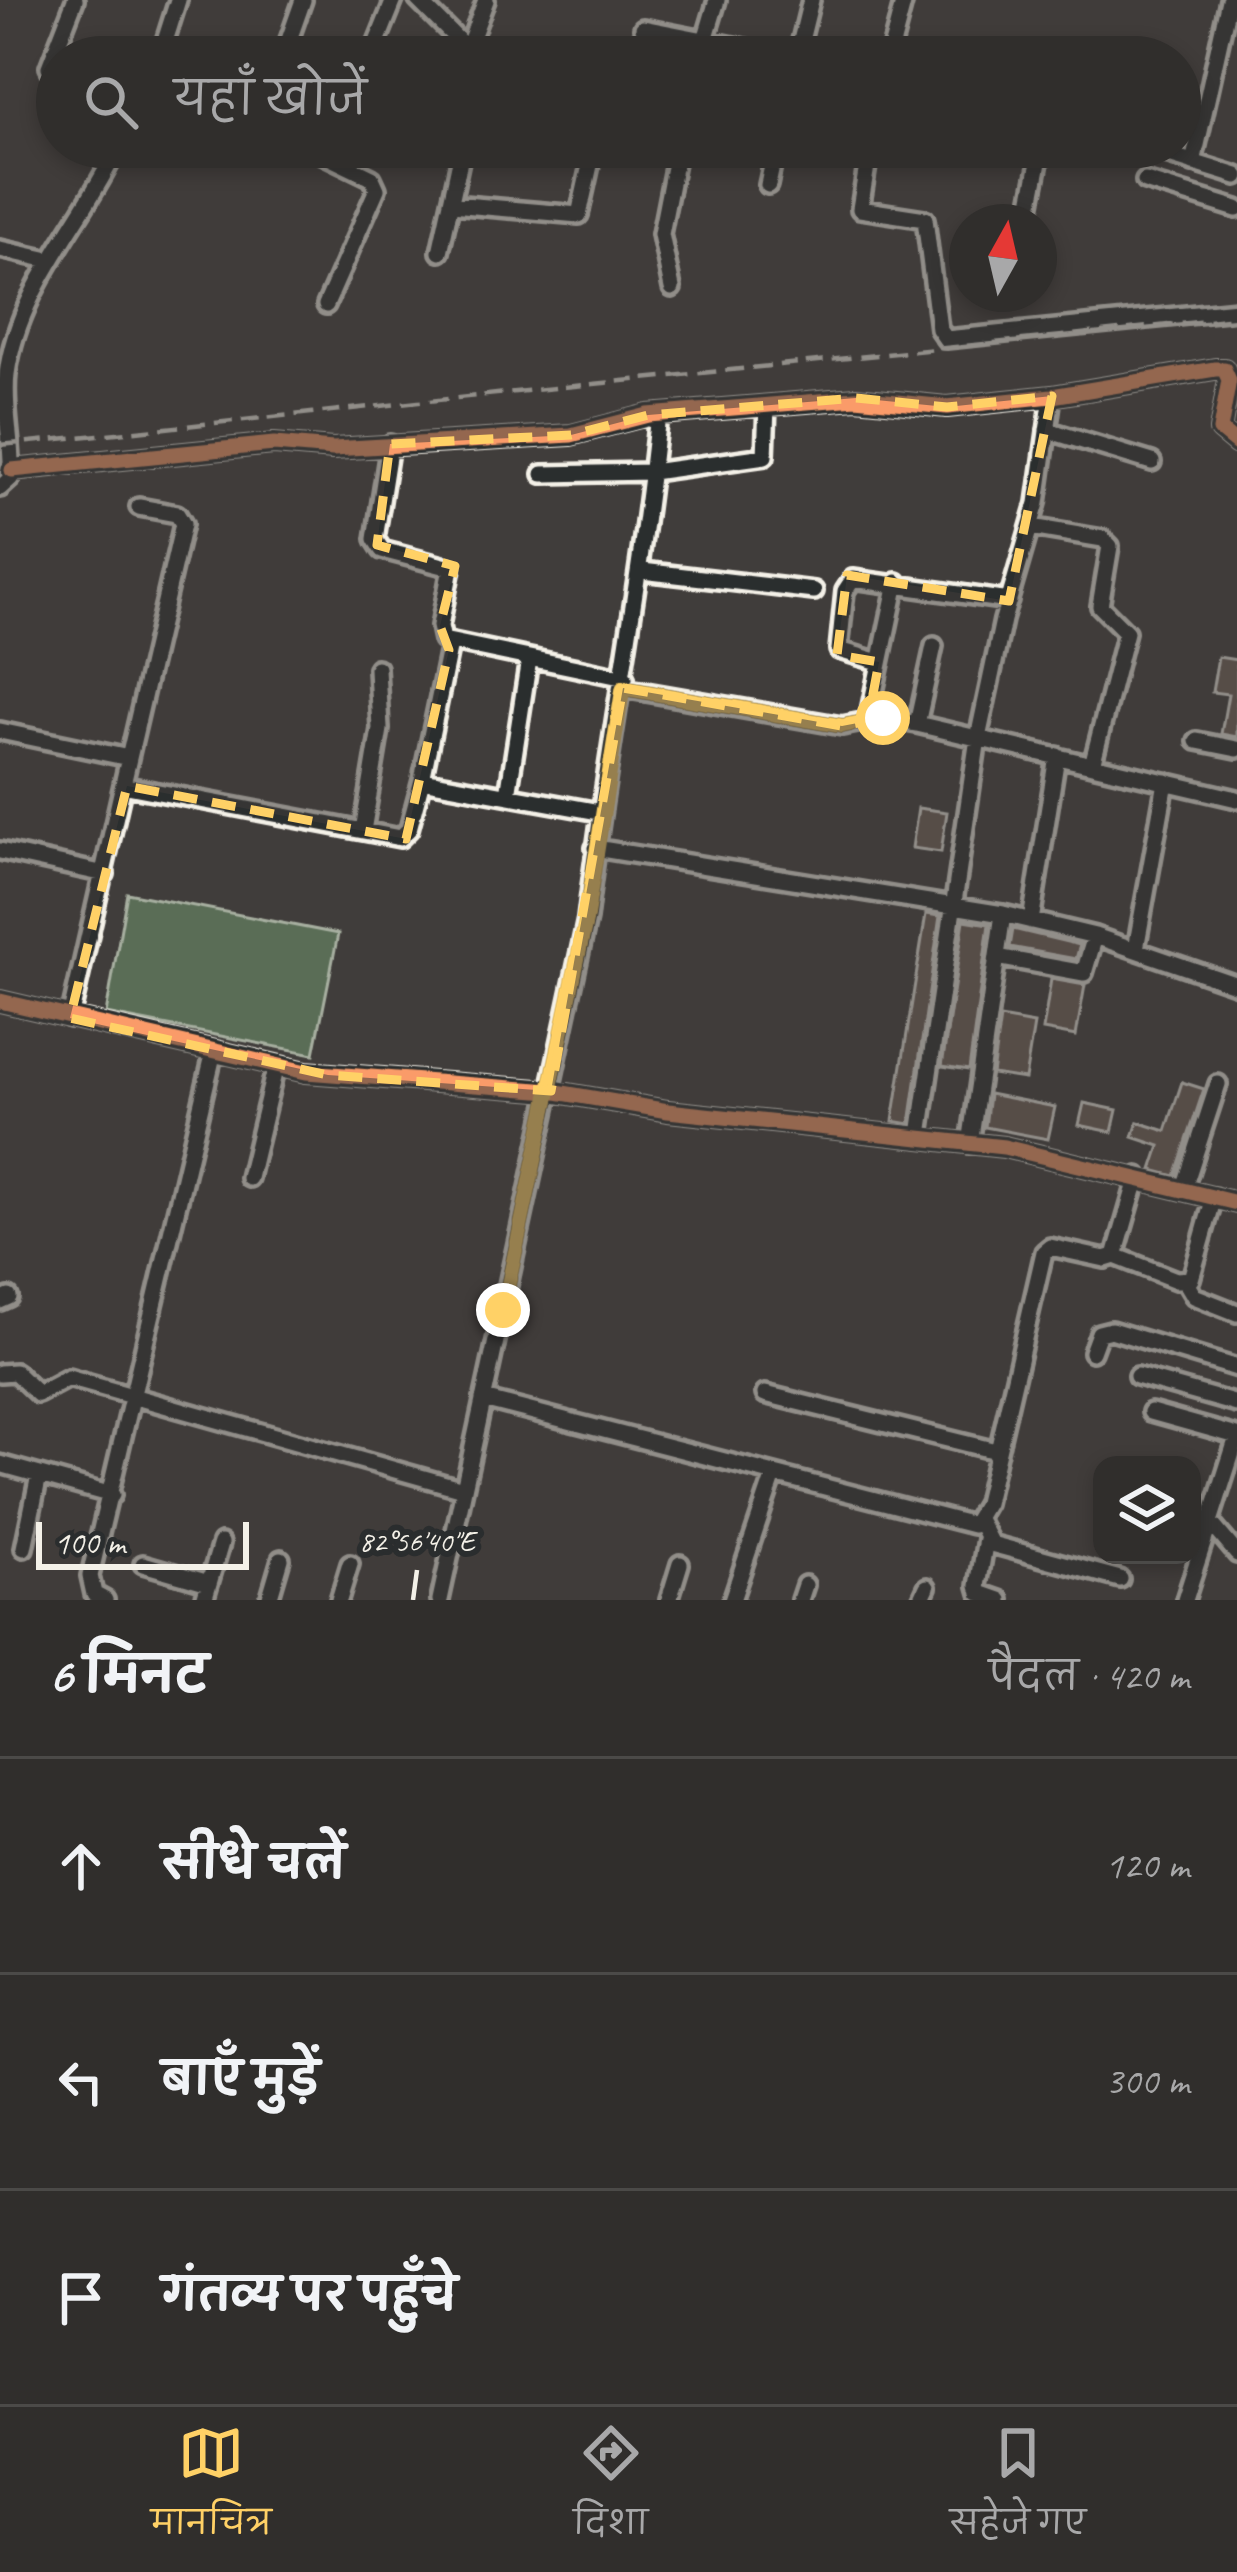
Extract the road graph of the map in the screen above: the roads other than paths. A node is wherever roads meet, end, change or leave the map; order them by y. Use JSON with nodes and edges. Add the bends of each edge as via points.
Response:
{"nodes":[{"id":1,"x":75,"y":0,"type":"edge"},
{"id":2,"x":178,"y":0,"type":"edge"},
{"id":3,"x":303,"y":0,"type":"edge"},
{"id":4,"x":394,"y":0,"type":"edge"},
{"id":5,"x":418,"y":0,"type":"edge"},
{"id":6,"x":487,"y":0,"type":"edge"},
{"id":7,"x":717,"y":0,"type":"edge"},
{"id":8,"x":812,"y":0,"type":"edge"},
{"id":9,"x":904,"y":0,"type":"edge"},
{"id":10,"x":1229,"y":0,"type":"edge"},
{"id":11,"x":643,"y":28,"type":"dead end"},
{"id":12,"x":62,"y":36,"type":"edge"},
{"id":13,"x":167,"y":36,"type":"edge"},
{"id":14,"x":290,"y":36,"type":"edge"},
{"id":15,"x":379,"y":36,"type":"edge"},
{"id":16,"x":455,"y":36,"type":"edge"},
{"id":17,"x":476,"y":36,"type":"edge"},
{"id":18,"x":665,"y":36,"type":"edge"},
{"id":19,"x":706,"y":36,"type":"edge"},
{"id":20,"x":801,"y":36,"type":"edge"},
{"id":21,"x":895,"y":36,"type":"edge"},
{"id":22,"x":1201,"y":127,"type":"edge"},
{"id":23,"x":1201,"y":165,"type":"edge"},
{"id":24,"x":108,"y":168,"type":"edge"},
{"id":25,"x":357,"y":168,"type":"edge"},
{"id":26,"x":459,"y":168,"type":"edge"},
{"id":27,"x":589,"y":168,"type":"edge"},
{"id":28,"x":674,"y":168,"type":"edge"},
{"id":29,"x":772,"y":168,"type":"edge"},
{"id":30,"x":867,"y":168,"type":"edge"},
{"id":31,"x":1038,"y":168,"type":"edge"},
{"id":32,"x":1237,"y":176,"type":"edge"},
{"id":33,"x":1145,"y":181,"type":"dead end"},
{"id":34,"x":768,"y":185,"type":"dead end"},
{"id":35,"x":452,"y":204,"type":"junction"},
{"id":36,"x":1031,"y":204,"type":"edge"},
{"id":37,"x":1237,"y":209,"type":"edge"},
{"id":38,"x":0,"y":249,"type":"edge"},
{"id":39,"x":440,"y":252,"type":"dead end"},
{"id":40,"x":49,"y":260,"type":"junction"},
{"id":41,"x":673,"y":288,"type":"dead end"},
{"id":42,"x":326,"y":305,"type":"dead end"},
{"id":43,"x":1237,"y":310,"type":"edge"},
{"id":44,"x":1052,"y":396,"type":"junction"},
{"id":45,"x":767,"y":406,"type":"junction"},
{"id":46,"x":658,"y":414,"type":"junction"},
{"id":47,"x":1047,"y":430,"type":"junction"},
{"id":48,"x":390,"y":444,"type":"junction"},
{"id":49,"x":1237,"y":444,"type":"edge"},
{"id":50,"x":1152,"y":462,"type":"dead end"},
{"id":51,"x":12,"y":470,"type":"junction"},
{"id":52,"x":652,"y":472,"type":"junction"},
{"id":53,"x":543,"y":474,"type":"dead end"},
{"id":54,"x":0,"y":488,"type":"edge"},
{"id":55,"x":139,"y":507,"type":"dead end"},
{"id":56,"x":1031,"y":527,"type":"junction"},
{"id":57,"x":642,"y":571,"type":"junction"},
{"id":58,"x":897,"y":583,"type":"junction"},
{"id":59,"x":814,"y":591,"type":"dead end"},
{"id":60,"x":1009,"y":601,"type":"junction"},
{"id":61,"x":451,"y":644,"type":"junction"},
{"id":62,"x":934,"y":646,"type":"dead end"},
{"id":63,"x":529,"y":659,"type":"junction"},
{"id":64,"x":879,"y":662,"type":"junction"},
{"id":65,"x":377,"y":668,"type":"dead end"},
{"id":66,"x":624,"y":683,"type":"junction"},
{"id":67,"x":868,"y":721,"type":"junction"},
{"id":68,"x":917,"y":724,"type":"junction"},
{"id":69,"x":0,"y":731,"type":"edge"},
{"id":70,"x":978,"y":738,"type":"junction"},
{"id":71,"x":1197,"y":741,"type":"dead end"},
{"id":72,"x":1237,"y":749,"type":"edge"},
{"id":73,"x":1057,"y":756,"type":"junction"},
{"id":74,"x":129,"y":758,"type":"junction"},
{"id":75,"x":1092,"y":765,"type":"junction"},
{"id":76,"x":422,"y":780,"type":"junction"},
{"id":77,"x":1166,"y":782,"type":"junction"},
{"id":78,"x":127,"y":786,"type":"junction"},
{"id":79,"x":508,"y":795,"type":"junction"},
{"id":80,"x":1237,"y":799,"type":"edge"},
{"id":81,"x":599,"y":812,"type":"junction"},
{"id":82,"x":362,"y":831,"type":"junction"},
{"id":83,"x":595,"y":848,"type":"junction"},
{"id":84,"x":0,"y":851,"type":"edge"},
{"id":85,"x":105,"y":874,"type":"junction"},
{"id":86,"x":955,"y":906,"type":"junction"},
{"id":87,"x":1003,"y":914,"type":"junction"},
{"id":88,"x":1031,"y":921,"type":"junction"},
{"id":89,"x":1095,"y":936,"type":"junction"},
{"id":90,"x":1136,"y":949,"type":"junction"},
{"id":91,"x":997,"y":957,"type":"junction"},
{"id":92,"x":1237,"y":985,"type":"edge"},
{"id":93,"x":0,"y":1000,"type":"edge"},
{"id":94,"x":70,"y":1018,"type":"junction"},
{"id":95,"x":214,"y":1051,"type":"junction"},
{"id":96,"x":276,"y":1065,"type":"junction"},
{"id":97,"x":1218,"y":1084,"type":"dead end"},
{"id":98,"x":550,"y":1091,"type":"junction"},
{"id":99,"x":920,"y":1135,"type":"junction"},
{"id":100,"x":970,"y":1144,"type":"junction"},
{"id":101,"x":1138,"y":1176,"type":"junction"},
{"id":102,"x":249,"y":1178,"type":"dead end"},
{"id":103,"x":1184,"y":1189,"type":"junction"},
{"id":104,"x":1214,"y":1197,"type":"junction"},
{"id":105,"x":1237,"y":1203,"type":"edge"},
{"id":106,"x":1114,"y":1256,"type":"junction"},
{"id":107,"x":1185,"y":1281,"type":"junction"},
{"id":108,"x":1237,"y":1313,"type":"edge"},
{"id":109,"x":1092,"y":1352,"type":"dead end"},
{"id":110,"x":1237,"y":1368,"type":"edge"},
{"id":111,"x":0,"y":1373,"type":"edge"},
{"id":112,"x":1137,"y":1376,"type":"dead end"},
{"id":113,"x":765,"y":1394,"type":"dead end"},
{"id":114,"x":483,"y":1399,"type":"junction"},
{"id":115,"x":131,"y":1400,"type":"junction"},
{"id":116,"x":1237,"y":1404,"type":"edge"},
{"id":117,"x":1151,"y":1412,"type":"dead end"},
{"id":118,"x":1237,"y":1436,"type":"edge"},
{"id":119,"x":997,"y":1451,"type":"junction"},
{"id":120,"x":0,"y":1465,"type":"edge"},
{"id":121,"x":40,"y":1475,"type":"junction"},
{"id":122,"x":773,"y":1478,"type":"junction"},
{"id":123,"x":463,"y":1489,"type":"junction"},
{"id":124,"x":112,"y":1495,"type":"junction"},
{"id":125,"x":979,"y":1521,"type":"junction"},
{"id":126,"x":1210,"y":1522,"type":"junction"},
{"id":127,"x":986,"y":1539,"type":"junction"},
{"id":128,"x":221,"y":1543,"type":"dead end"},
{"id":129,"x":24,"y":1548,"type":"dead end"},
{"id":130,"x":1237,"y":1553,"type":"edge"},
{"id":131,"x":281,"y":1559,"type":"dead end"},
{"id":132,"x":143,"y":1564,"type":"dead end"},
{"id":133,"x":350,"y":1564,"type":"dead end"},
{"id":134,"x":680,"y":1564,"type":"dead end"},
{"id":135,"x":1120,"y":1579,"type":"dead end"},
{"id":136,"x":209,"y":1582,"type":"junction"},
{"id":137,"x":105,"y":1600,"type":"edge"},
{"id":138,"x":204,"y":1600,"type":"edge"},
{"id":139,"x":269,"y":1600,"type":"edge"},
{"id":140,"x":339,"y":1600,"type":"edge"},
{"id":141,"x":440,"y":1600,"type":"edge"},
{"id":142,"x":669,"y":1600,"type":"edge"},
{"id":143,"x":732,"y":1600,"type":"edge"},
{"id":144,"x":1000,"y":1600,"type":"edge"},
{"id":145,"x":1184,"y":1600,"type":"edge"}],
"edges":[{"from":1,"to":12,"type":"street"},
{"from":2,"to":13,"type":"street"},
{"from":3,"to":14,"type":"street"},
{"from":4,"to":15,"type":"street"},
{"from":5,"to":16,"type":"street"},
{"from":6,"to":17,"type":"street"},
{"from":7,"to":19,"type":"street"},
{"from":8,"to":20,"type":"street"},
{"from":9,"to":21,"type":"street"},
{"from":10,"to":22,"type":"street"},
{"from":11,"to":18,"type":"street"},
{"from":23,"to":32,"type":"street"},
{"from":24,"to":40,"type":"street"},
{"from":25,"to":42,"type":"street","via":[[377,189]]},
{"from":26,"to":35,"type":"street"},
{"from":27,"to":35,"type":"street","via":[[579,214]]},
{"from":28,"to":41,"type":"street","via":[[661,234]]},
{"from":29,"to":34,"type":"street"},
{"from":30,"to":43,"type":"street","via":[[860,208],[925,219],[946,339]]},
{"from":31,"to":36,"type":"street"},
{"from":33,"to":37,"type":"street"},
{"from":35,"to":39,"type":"street"},
{"from":38,"to":40,"type":"street"},
{"from":40,"to":51,"type":"street","via":[[7,376]]},
{"from":44,"to":45,"type":"street","via":[[947,406],[868,398]]},
{"from":44,"to":47,"type":"street"},
{"from":44,"to":49,"type":"street","via":[[1224,369],[1219,423]]},
{"from":45,"to":46,"type":"street"},
{"from":45,"to":52,"type":"street","via":[[765,456]]},
{"from":46,"to":48,"type":"street","via":[[581,434]]},
{"from":46,"to":52,"type":"street"},
{"from":47,"to":50,"type":"street"},
{"from":47,"to":56,"type":"street"},
{"from":48,"to":51,"type":"street","via":[[274,444]]},
{"from":48,"to":61,"type":"street","via":[[377,545],[452,568],[440,634]]},
{"from":51,"to":54,"type":"street"},
{"from":52,"to":53,"type":"street"},
{"from":52,"to":57,"type":"street"},
{"from":55,"to":74,"type":"street","via":[[177,514],[182,524]]},
{"from":56,"to":60,"type":"street"},
{"from":56,"to":75,"type":"street","via":[[1110,546],[1100,607],[1126,632]]},
{"from":57,"to":59,"type":"street"},
{"from":57,"to":66,"type":"street"},
{"from":58,"to":60,"type":"street"},
{"from":58,"to":64,"type":"street"},
{"from":58,"to":64,"type":"street","via":[[862,577],[845,591],[839,650]]},
{"from":60,"to":70,"type":"street"},
{"from":61,"to":63,"type":"street"},
{"from":61,"to":76,"type":"street"},
{"from":62,"to":68,"type":"street"},
{"from":63,"to":66,"type":"street"},
{"from":63,"to":79,"type":"street"},
{"from":64,"to":67,"type":"street"},
{"from":65,"to":82,"type":"street","via":[[380,729]]},
{"from":66,"to":67,"type":"street","via":[[842,726]]},
{"from":66,"to":81,"type":"street"},
{"from":67,"to":68,"type":"street"},
{"from":68,"to":70,"type":"street"},
{"from":69,"to":74,"type":"street"},
{"from":70,"to":73,"type":"street"},
{"from":70,"to":86,"type":"street"},
{"from":71,"to":72,"type":"street"},
{"from":73,"to":75,"type":"street"},
{"from":73,"to":88,"type":"street"},
{"from":74,"to":78,"type":"street"},
{"from":75,"to":77,"type":"street"},
{"from":76,"to":79,"type":"street"},
{"from":76,"to":82,"type":"street","via":[[405,836]]},
{"from":77,"to":80,"type":"street"},
{"from":77,"to":90,"type":"street"},
{"from":78,"to":82,"type":"street"},
{"from":78,"to":85,"type":"street"},
{"from":79,"to":81,"type":"street"},
{"from":81,"to":83,"type":"street"},
{"from":83,"to":86,"type":"street"},
{"from":83,"to":98,"type":"street"},
{"from":84,"to":85,"type":"street"},
{"from":85,"to":94,"type":"street"},
{"from":86,"to":87,"type":"street"},
{"from":86,"to":99,"type":"street"},
{"from":87,"to":88,"type":"street"},
{"from":87,"to":91,"type":"street"},
{"from":88,"to":89,"type":"street"},
{"from":89,"to":90,"type":"street"},
{"from":89,"to":91,"type":"street","via":[[1084,973]]},
{"from":90,"to":92,"type":"street"},
{"from":91,"to":100,"type":"street"},
{"from":93,"to":94,"type":"street"},
{"from":94,"to":95,"type":"street"},
{"from":95,"to":96,"type":"street"},
{"from":95,"to":115,"type":"street"},
{"from":96,"to":98,"type":"street","via":[[400,1083]]},
{"from":96,"to":102,"type":"street"},
{"from":97,"to":103,"type":"street"},
{"from":98,"to":99,"type":"street"},
{"from":98,"to":114,"type":"street"},
{"from":99,"to":100,"type":"street"},
{"from":100,"to":101,"type":"street"},
{"from":101,"to":103,"type":"street"},
{"from":101,"to":106,"type":"street"},
{"from":103,"to":104,"type":"street"},
{"from":104,"to":105,"type":"street"},
{"from":104,"to":107,"type":"street","via":[[1195,1274]]},
{"from":106,"to":107,"type":"street"},
{"from":106,"to":119,"type":"street","via":[[1050,1246],[1044,1252]]},
{"from":107,"to":108,"type":"street","via":[[1194,1296]]},
{"from":109,"to":110,"type":"street","via":[[1099,1334],[1111,1330]]},
{"from":111,"to":115,"type":"street","via":[[15,1372],[38,1394],[68,1378]]},
{"from":112,"to":116,"type":"street"},
{"from":113,"to":119,"type":"street"},
{"from":114,"to":122,"type":"street"},
{"from":114,"to":123,"type":"street"},
{"from":115,"to":123,"type":"street"},
{"from":115,"to":124,"type":"street"},
{"from":117,"to":118,"type":"street"},
{"from":118,"to":126,"type":"street"},
{"from":119,"to":125,"type":"street"},
{"from":120,"to":121,"type":"street"},
{"from":121,"to":124,"type":"street"},
{"from":121,"to":129,"type":"street"},
{"from":122,"to":125,"type":"street","via":[[964,1525]]},
{"from":122,"to":143,"type":"street"},
{"from":123,"to":141,"type":"street"},
{"from":124,"to":137,"type":"street","via":[[90,1576],[94,1594]]},
{"from":125,"to":127,"type":"street"},
{"from":126,"to":130,"type":"street"},
{"from":126,"to":145,"type":"street"},
{"from":127,"to":135,"type":"street"},
{"from":127,"to":144,"type":"street","via":[[978,1586]]},
{"from":128,"to":136,"type":"street"},
{"from":131,"to":139,"type":"street"},
{"from":132,"to":136,"type":"street"},
{"from":133,"to":140,"type":"street"},
{"from":134,"to":142,"type":"street"},
{"from":136,"to":138,"type":"street"}]}
